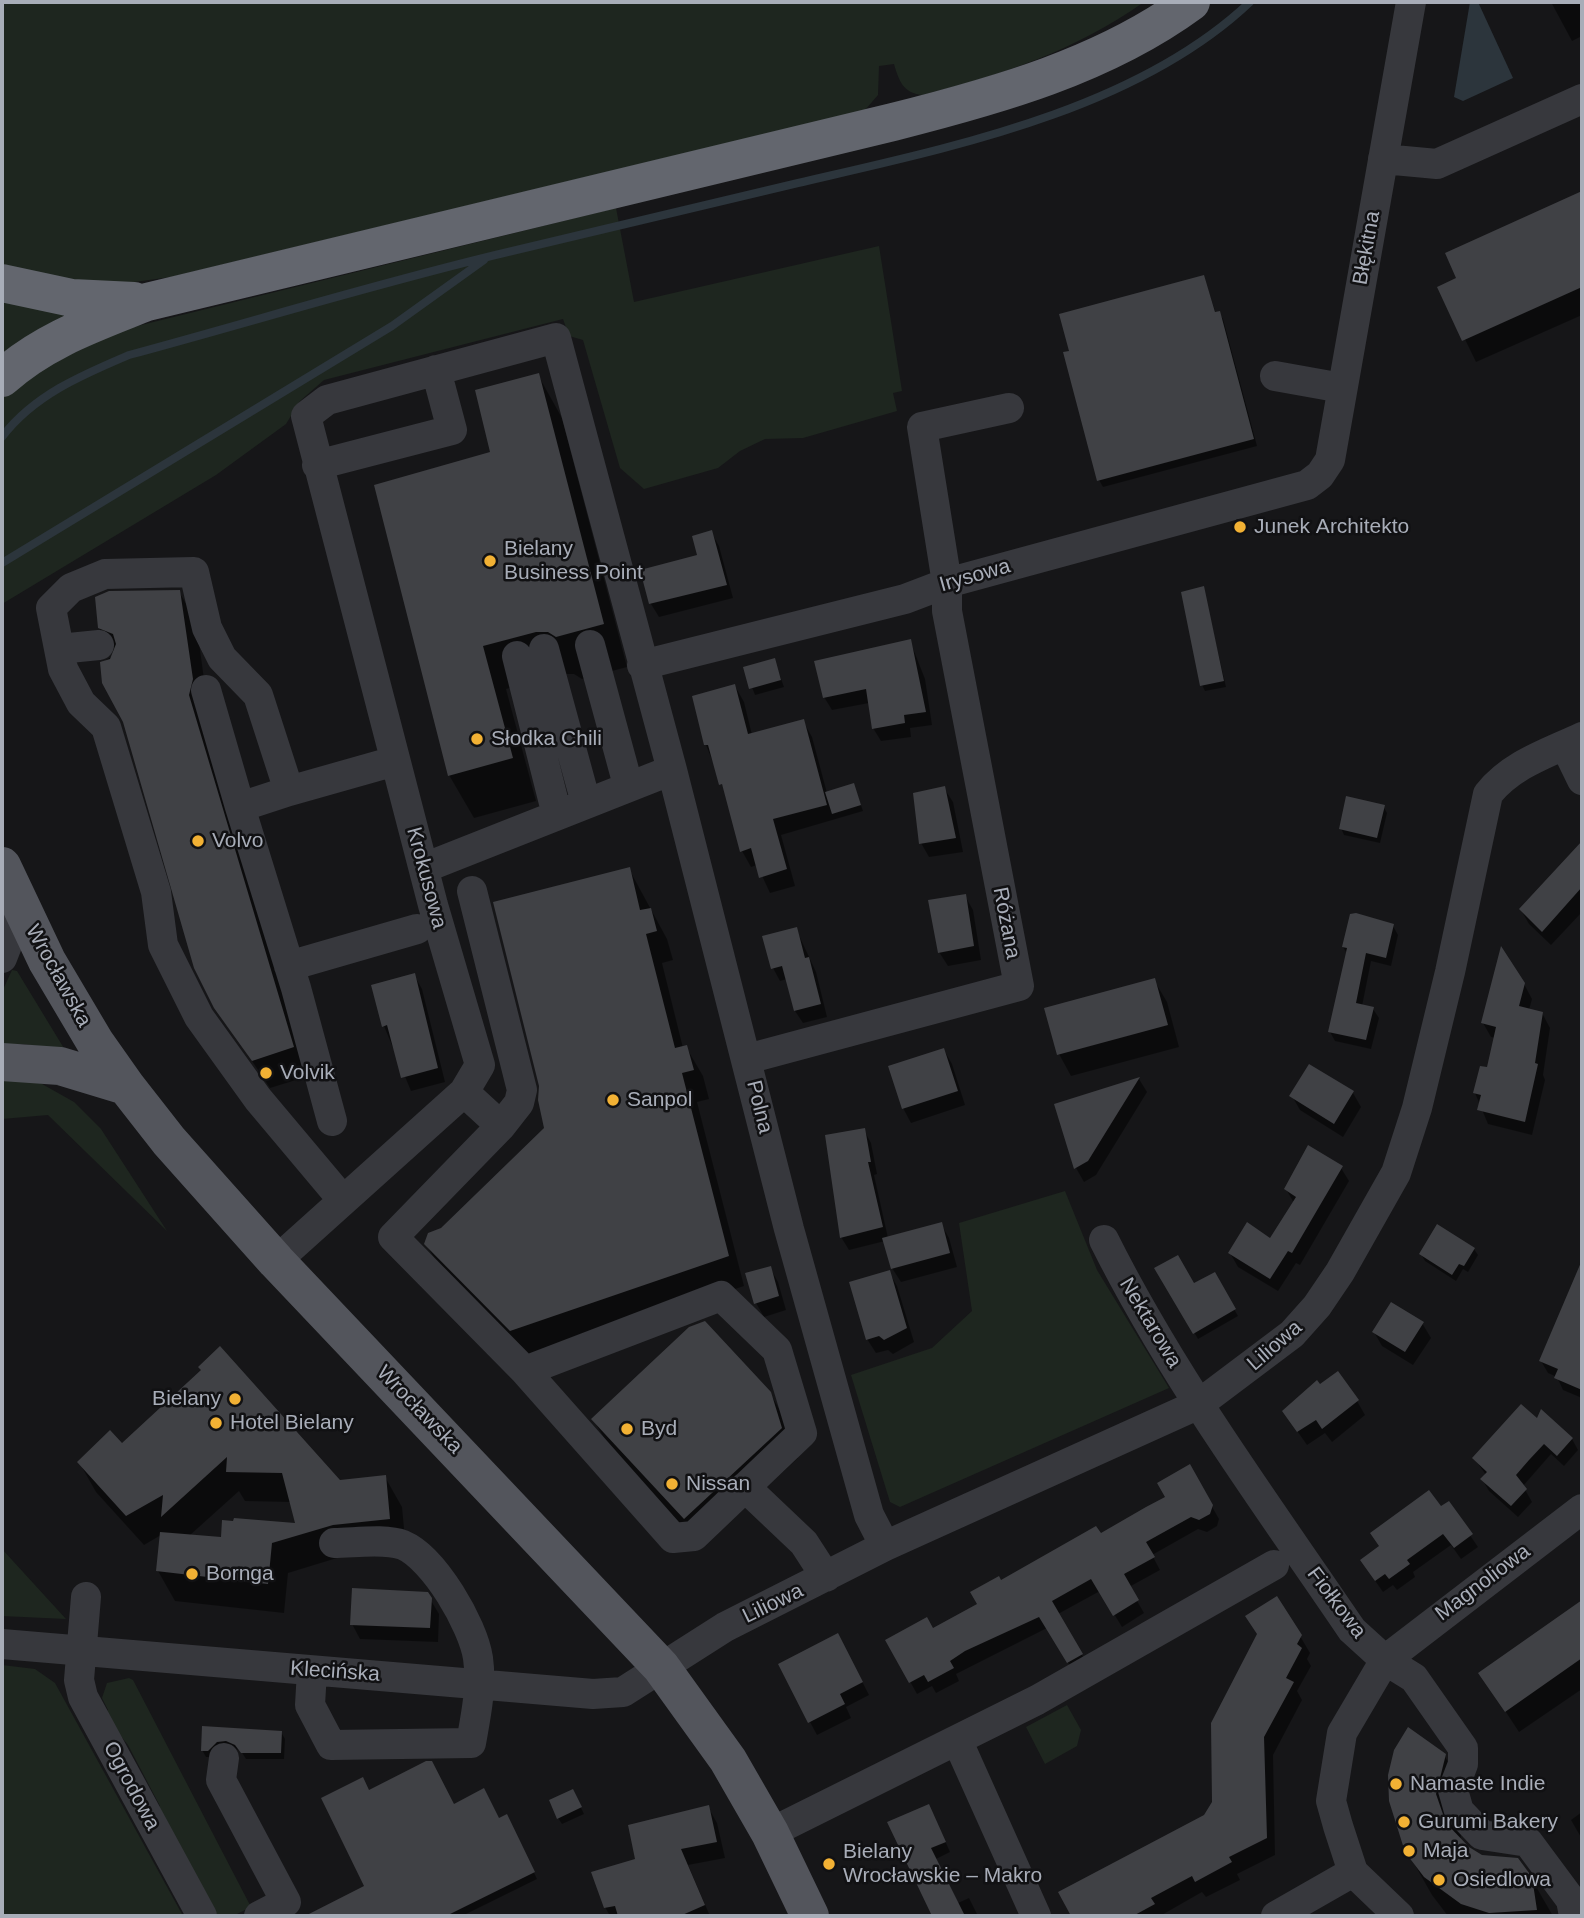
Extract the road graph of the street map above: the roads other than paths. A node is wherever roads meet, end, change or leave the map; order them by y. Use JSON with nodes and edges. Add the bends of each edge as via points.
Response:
{"nodes":[{"id":1,"x":1166,"y":2,"type":"edge"},
{"id":2,"x":1191,"y":2,"type":"edge"},
{"id":3,"x":1411,"y":2,"type":"edge"},
{"id":4,"x":1124,"y":41,"type":"junction"},
{"id":5,"x":1582,"y":99,"type":"edge"},
{"id":6,"x":1383,"y":159,"type":"junction"},
{"id":7,"x":2,"y":283,"type":"edge"},
{"id":8,"x":147,"y":302,"type":"junction"},
{"id":9,"x":436,"y":370,"type":"junction"},
{"id":10,"x":1275,"y":376,"type":"dead end"},
{"id":11,"x":2,"y":378,"type":"edge"},
{"id":12,"x":1342,"y":388,"type":"junction"},
{"id":13,"x":1009,"y":408,"type":"dead end"},
{"id":14,"x":317,"y":465,"type":"junction"},
{"id":15,"x":1307,"y":485,"type":"joint"},
{"id":16,"x":947,"y":583,"type":"junction"},
{"id":17,"x":99,"y":645,"type":"dead end"},
{"id":18,"x":590,"y":645,"type":"dead end"},
{"id":19,"x":59,"y":649,"type":"junction"},
{"id":20,"x":642,"y":665,"type":"junction"},
{"id":21,"x":206,"y":690,"type":"dead end"},
{"id":22,"x":1574,"y":741,"type":"edge"},
{"id":23,"x":395,"y":761,"type":"junction"},
{"id":24,"x":672,"y":771,"type":"junction"},
{"id":25,"x":1582,"y":780,"type":"edge"},
{"id":26,"x":628,"y":785,"type":"junction"},
{"id":27,"x":289,"y":792,"type":"junction"},
{"id":28,"x":586,"y":803,"type":"junction"},
{"id":29,"x":240,"y":807,"type":"junction"},
{"id":30,"x":557,"y":815,"type":"junction"},
{"id":31,"x":2,"y":866,"type":"edge"},
{"id":32,"x":424,"y":868,"type":"junction"},
{"id":33,"x":472,"y":891,"type":"dead end"},
{"id":34,"x":11,"y":909,"type":"edge"},
{"id":35,"x":417,"y":929,"type":"dead end"},
{"id":36,"x":2,"y":958,"type":"edge"},
{"id":37,"x":289,"y":966,"type":"junction"},
{"id":38,"x":747,"y":1059,"type":"junction"},
{"id":39,"x":2,"y":1062,"type":"edge"},
{"id":40,"x":126,"y":1086,"type":"junction"},
{"id":41,"x":464,"y":1091,"type":"junction"},
{"id":42,"x":332,"y":1121,"type":"dead end"},
{"id":43,"x":501,"y":1126,"type":"junction"},
{"id":44,"x":342,"y":1199,"type":"junction"},
{"id":45,"x":1104,"y":1240,"type":"dead end"},
{"id":46,"x":276,"y":1261,"type":"junction"},
{"id":47,"x":525,"y":1371,"type":"junction"},
{"id":48,"x":1199,"y":1404,"type":"junction"},
{"id":49,"x":746,"y":1487,"type":"junction"},
{"id":50,"x":1582,"y":1509,"type":"edge"},
{"id":51,"x":334,"y":1543,"type":"dead end"},
{"id":52,"x":885,"y":1546,"type":"junction"},
{"id":53,"x":1274,"y":1565,"type":"dead end"},
{"id":54,"x":826,"y":1577,"type":"junction"},
{"id":55,"x":86,"y":1597,"type":"dead end"},
{"id":56,"x":2,"y":1644,"type":"edge"},
{"id":57,"x":82,"y":1652,"type":"junction"},
{"id":58,"x":1385,"y":1660,"type":"junction"},
{"id":59,"x":661,"y":1667,"type":"junction"},
{"id":60,"x":312,"y":1671,"type":"junction"},
{"id":61,"x":479,"y":1683,"type":"junction"},
{"id":62,"x":958,"y":1742,"type":"junction"},
{"id":63,"x":224,"y":1758,"type":"dead end"},
{"id":64,"x":770,"y":1833,"type":"junction"},
{"id":65,"x":1353,"y":1872,"type":"junction"},
{"id":66,"x":201,"y":1916,"type":"edge"},
{"id":67,"x":259,"y":1916,"type":"edge"},
{"id":68,"x":810,"y":1916,"type":"edge"},
{"id":69,"x":1036,"y":1916,"type":"edge"},
{"id":70,"x":1276,"y":1916,"type":"edge"},
{"id":71,"x":1399,"y":1916,"type":"edge"},
{"id":72,"x":1574,"y":1916,"type":"edge"}],
"edges":[{"from":1,"to":4,"type":"highway"},
{"from":2,"to":4,"type":"highway"},
{"from":3,"to":6,"type":"street","name":"Błękitna"},
{"from":4,"to":8,"type":"highway","via":[[1059,72],[947,108]]},
{"from":5,"to":6,"type":"street","via":[[1437,164]]},
{"from":6,"to":12,"type":"street","name":"Błękitna"},
{"from":7,"to":8,"type":"highway","via":[[72,298]]},
{"from":8,"to":11,"type":"highway","via":[[66,334]]},
{"from":9,"to":14,"type":"street","name":"Krokusowa","via":[[327,400],[306,416]]},
{"from":9,"to":14,"type":"street","via":[[452,430]]},
{"from":9,"to":20,"type":"street","name":"Polna","via":[[556,338]]},
{"from":10,"to":12,"type":"street"},
{"from":12,"to":15,"type":"street","name":"Błękitna","via":[[1330,460]]},
{"from":13,"to":16,"type":"street","via":[[922,427]]},
{"from":14,"to":23,"type":"street","name":"Krokusowa"},
{"from":15,"to":16,"type":"street","name":"Irysowa"},
{"from":16,"to":20,"type":"street","name":"Irysowa","via":[[905,599]]},
{"from":16,"to":38,"type":"street","name":"Różana","via":[[947,611],[1019,986]]},
{"from":17,"to":19,"type":"street"},
{"from":18,"to":26,"type":"street"},
{"from":19,"to":27,"type":"street","via":[[51,608],[71,587],[105,574],[194,572],[207,628],[222,657],[258,695]]},
{"from":19,"to":44,"type":"street","via":[[63,669],[81,703],[106,727],[156,892],[163,945],[199,1017],[258,1099]]},
{"from":20,"to":24,"type":"street","name":"Polna"},
{"from":21,"to":29,"type":"street"},
{"from":22,"to":25,"type":"street","name":"Liliowa"},
{"from":22,"to":48,"type":"street","name":"Liliowa","via":[[1518,766],[1488,794],[1417,1108],[1390,1184],[1317,1306],[1267,1355]]},
{"from":23,"to":27,"type":"street"},
{"from":23,"to":32,"type":"street","name":"Krokusowa"},
{"from":24,"to":26,"type":"street"},
{"from":24,"to":38,"type":"street","name":"Polna"},
{"from":26,"to":28,"type":"street"},
{"from":27,"to":29,"type":"street"},
{"from":28,"to":30,"type":"street"},
{"from":28,"to":30,"type":"street","via":[[530,652]]},
{"from":29,"to":37,"type":"street"},
{"from":30,"to":32,"type":"street"},
{"from":31,"to":34,"type":"main road","name":"Wrocławska"},
{"from":32,"to":41,"type":"street","name":"Krokusowa","via":[[480,1065]]},
{"from":33,"to":43,"type":"street","via":[[522,1090],[519,1103]]},
{"from":34,"to":36,"type":"street"},
{"from":34,"to":40,"type":"main road","name":"Wrocławska"},
{"from":35,"to":37,"type":"street"},
{"from":37,"to":42,"type":"street"},
{"from":38,"to":52,"type":"street","name":"Polna","via":[[851,1453],[869,1514]]},
{"from":39,"to":40,"type":"main road","via":[[60,1066]]},
{"from":40,"to":46,"type":"main road","name":"Wrocławska"},
{"from":41,"to":43,"type":"street"},
{"from":41,"to":44,"type":"street","name":"Krokusowa"},
{"from":43,"to":47,"type":"street","via":[[393,1237]]},
{"from":44,"to":46,"type":"street","name":"Krokusowa"},
{"from":45,"to":48,"type":"street","name":"Nektarowa","via":[[1137,1305]]},
{"from":46,"to":59,"type":"main road","name":"Wrocławska"},
{"from":47,"to":49,"type":"street","via":[[673,1538],[694,1536]]},
{"from":47,"to":49,"type":"street","via":[[722,1296],[777,1350],[802,1433]]},
{"from":48,"to":52,"type":"street","name":"Liliowa"},
{"from":48,"to":58,"type":"street","name":"Fiołkowa","via":[[1352,1630]]},
{"from":49,"to":54,"type":"street","via":[[804,1543]]},
{"from":50,"to":58,"type":"street","name":"Magnoliowa"},
{"from":51,"to":61,"type":"street","via":[[400,1544],[419,1554],[454,1600],[478,1656]]},
{"from":52,"to":54,"type":"street","name":"Liliowa"},
{"from":53,"to":62,"type":"street"},
{"from":54,"to":59,"type":"street","name":"Liliowa","via":[[725,1627]]},
{"from":55,"to":57,"type":"street","name":"Ogrodowa"},
{"from":56,"to":57,"type":"street","name":"Klecińska"},
{"from":57,"to":60,"type":"street","name":"Klecińska"},
{"from":57,"to":66,"type":"street","name":"Ogrodowa","via":[[79,1679],[83,1697]]},
{"from":58,"to":65,"type":"street","via":[[1342,1733],[1331,1801]]},
{"from":58,"to":72,"type":"street","name":"Fiołkowa","via":[[1414,1678],[1463,1748],[1463,1764],[1453,1790],[1459,1811],[1482,1835],[1528,1842],[1571,1900]]},
{"from":59,"to":61,"type":"street","name":"Klecińska","via":[[623,1692],[593,1694]]},
{"from":59,"to":64,"type":"main road","name":"Wrocławska","via":[[728,1760]]},
{"from":60,"to":61,"type":"street","name":"Klecińska"},
{"from":60,"to":61,"type":"street","via":[[310,1705],[331,1745],[471,1744]]},
{"from":62,"to":64,"type":"street"},
{"from":62,"to":69,"type":"street"},
{"from":63,"to":67,"type":"street","via":[[221,1780],[286,1902]]},
{"from":64,"to":68,"type":"main road","name":"Wrocławska"},
{"from":65,"to":70,"type":"street"},
{"from":65,"to":71,"type":"street"}]}
